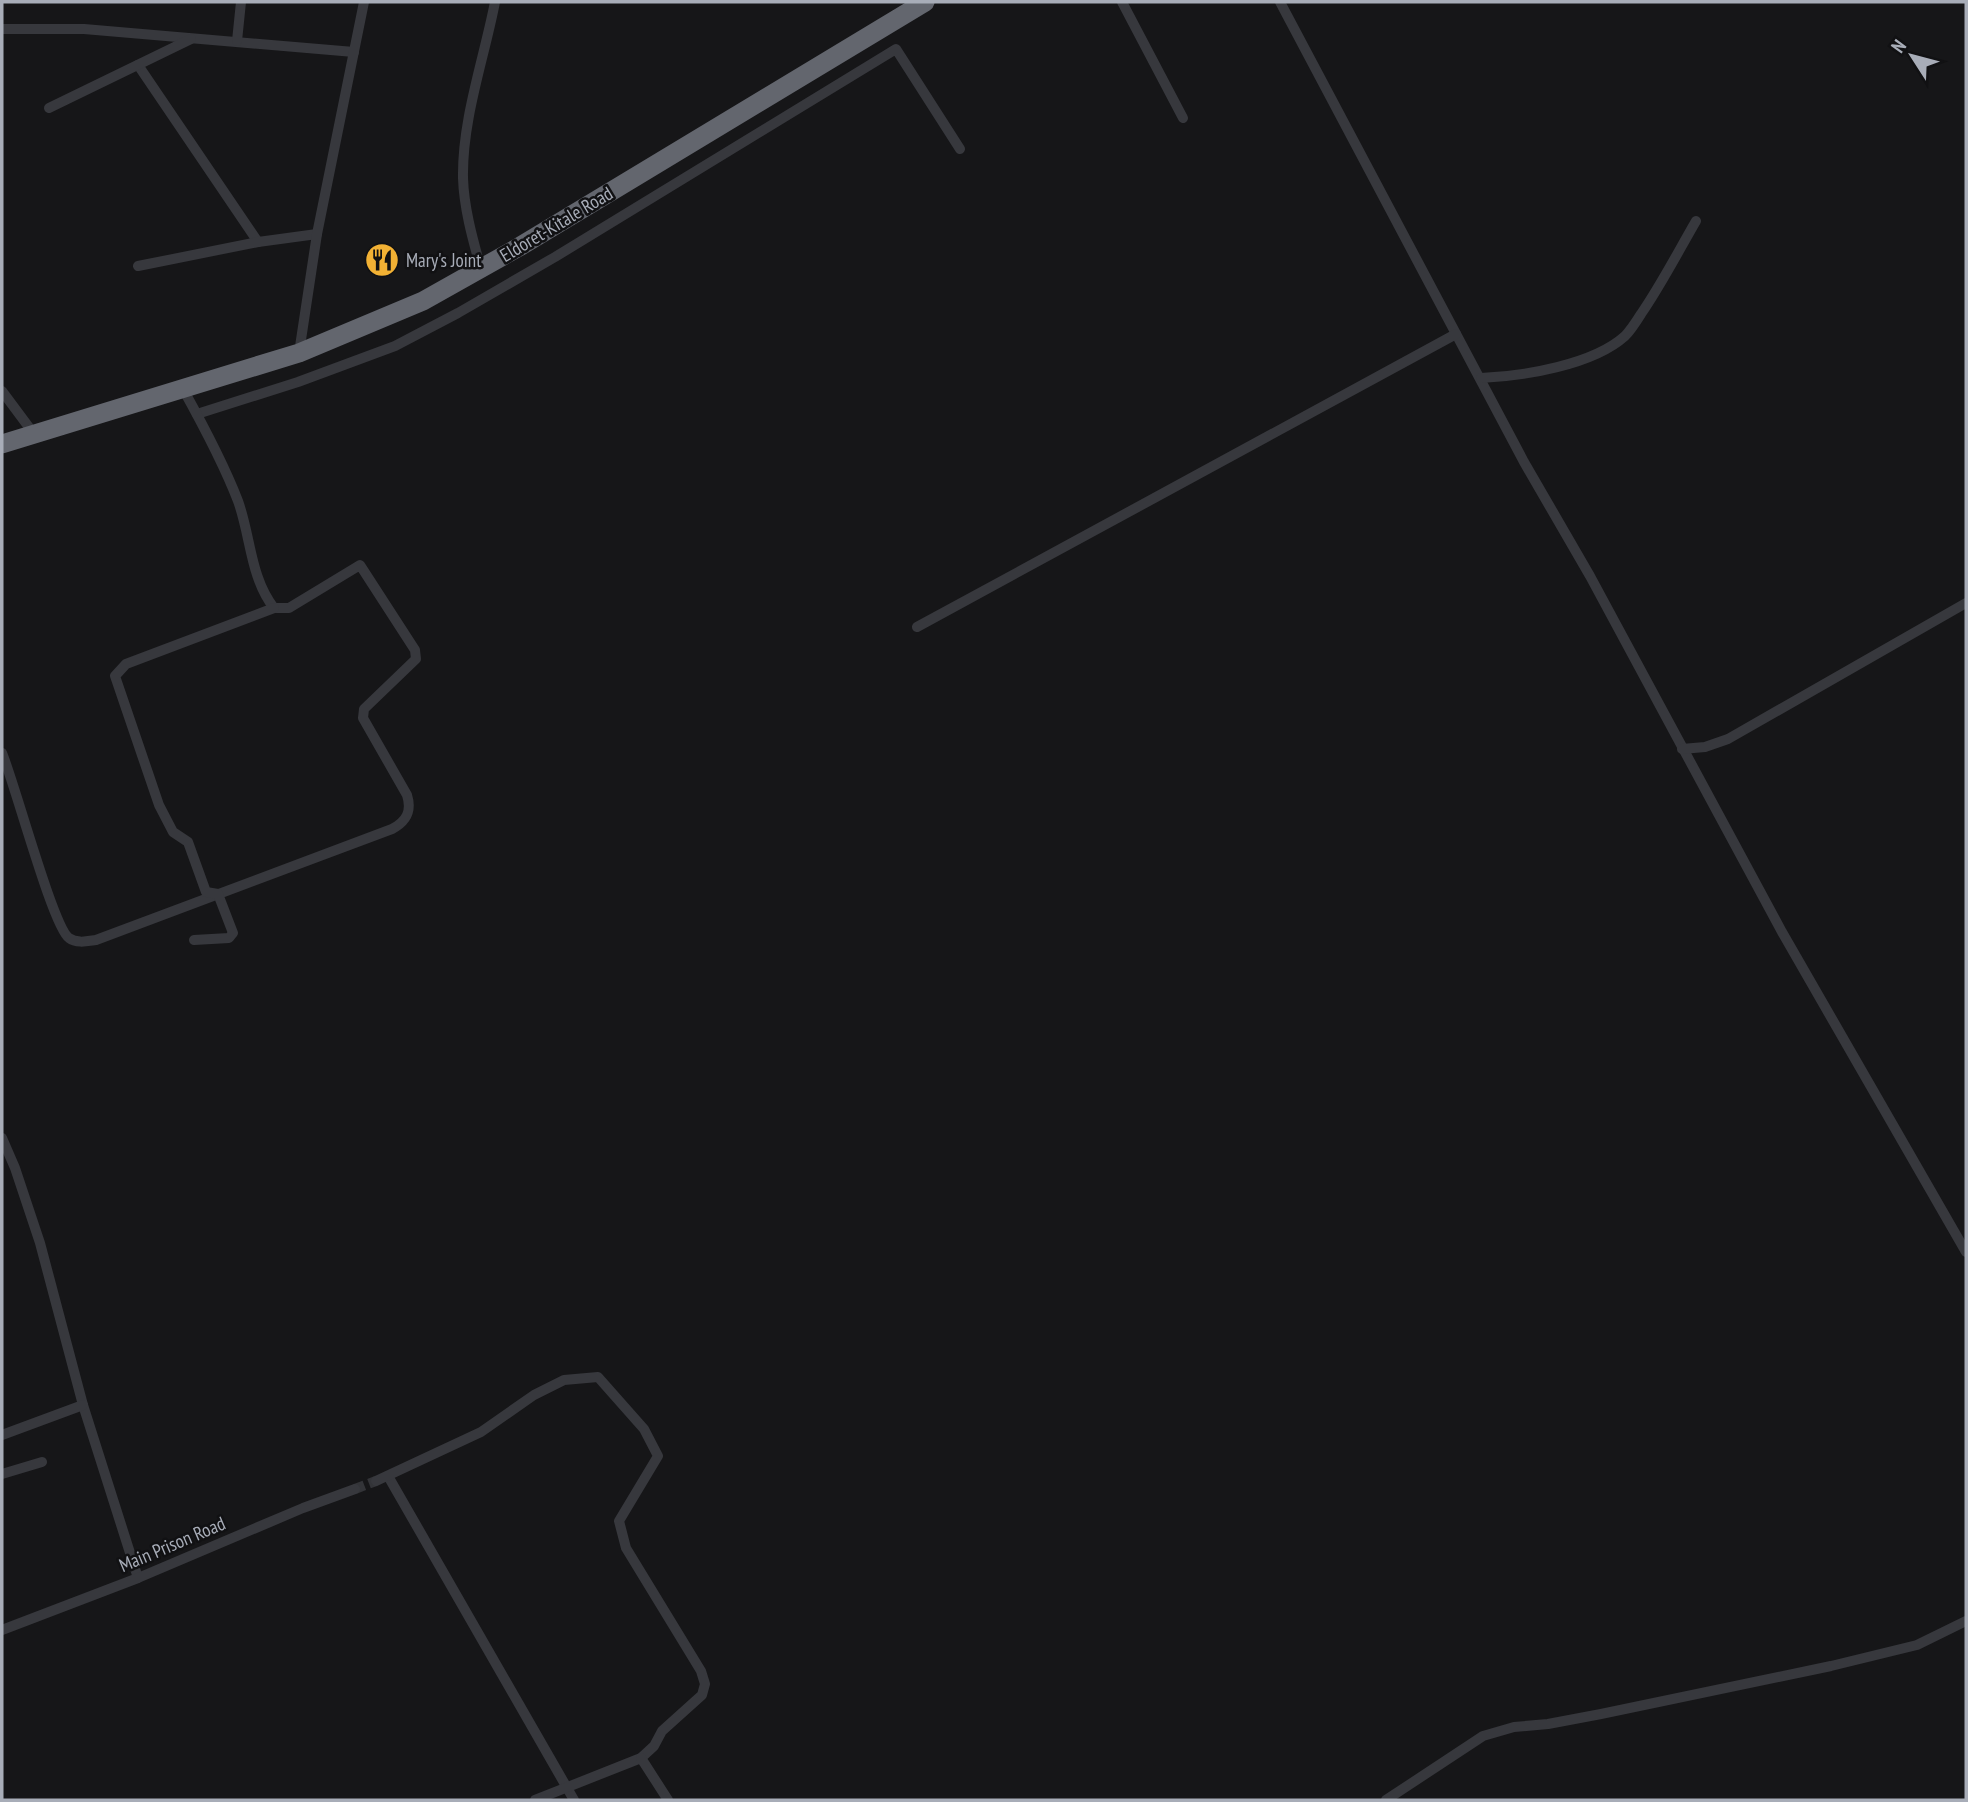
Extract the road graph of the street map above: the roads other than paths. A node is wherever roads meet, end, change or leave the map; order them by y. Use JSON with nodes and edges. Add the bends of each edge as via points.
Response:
{"nodes":[{"id":1,"x":241,"y":2,"type":"edge"},
{"id":2,"x":364,"y":2,"type":"edge"},
{"id":3,"x":495,"y":2,"type":"edge"},
{"id":4,"x":925,"y":2,"type":"edge"},
{"id":5,"x":1122,"y":2,"type":"edge"},
{"id":6,"x":1280,"y":2,"type":"edge"},
{"id":7,"x":2,"y":29,"type":"edge"},
{"id":8,"x":193,"y":38,"type":"junction"},
{"id":9,"x":237,"y":41,"type":"junction"},
{"id":10,"x":355,"y":52,"type":"junction"},
{"id":11,"x":138,"y":65,"type":"junction"},
{"id":12,"x":49,"y":108,"type":"dead end"},
{"id":13,"x":1183,"y":118,"type":"dead end"},
{"id":14,"x":960,"y":149,"type":"dead end"},
{"id":15,"x":1696,"y":221,"type":"dead end"},
{"id":16,"x":317,"y":234,"type":"junction"},
{"id":17,"x":258,"y":242,"type":"junction"},
{"id":18,"x":138,"y":266,"type":"dead end"},
{"id":19,"x":481,"y":269,"type":"junction"},
{"id":20,"x":1456,"y":334,"type":"junction"},
{"id":21,"x":299,"y":353,"type":"junction"},
{"id":22,"x":1482,"y":378,"type":"junction"},
{"id":23,"x":183,"y":389,"type":"junction"},
{"id":24,"x":2,"y":391,"type":"edge"},
{"id":25,"x":197,"y":414,"type":"junction"},
{"id":26,"x":34,"y":433,"type":"junction"},
{"id":27,"x":2,"y":444,"type":"edge"},
{"id":28,"x":1966,"y":603,"type":"edge"},
{"id":29,"x":274,"y":608,"type":"junction"},
{"id":30,"x":917,"y":627,"type":"dead end"},
{"id":31,"x":1682,"y":749,"type":"junction"},
{"id":32,"x":2,"y":754,"type":"edge"},
{"id":33,"x":218,"y":894,"type":"junction"},
{"id":34,"x":194,"y":940,"type":"dead end"},
{"id":35,"x":2,"y":1138,"type":"edge"},
{"id":36,"x":1966,"y":1252,"type":"edge"},
{"id":37,"x":83,"y":1405,"type":"junction"},
{"id":38,"x":2,"y":1435,"type":"edge"},
{"id":39,"x":42,"y":1462,"type":"dead end"},
{"id":40,"x":2,"y":1474,"type":"edge"},
{"id":41,"x":388,"y":1476,"type":"junction"},
{"id":42,"x":376,"y":1481,"type":"tunnel mouth"},
{"id":43,"x":355,"y":1489,"type":"tunnel mouth"},
{"id":44,"x":138,"y":1578,"type":"junction"},
{"id":45,"x":1966,"y":1621,"type":"edge"},
{"id":46,"x":2,"y":1629,"type":"edge"},
{"id":47,"x":642,"y":1758,"type":"junction"},
{"id":48,"x":566,"y":1786,"type":"junction"},
{"id":49,"x":535,"y":1800,"type":"edge"},
{"id":50,"x":574,"y":1800,"type":"edge"},
{"id":51,"x":668,"y":1800,"type":"edge"},
{"id":52,"x":1387,"y":1800,"type":"edge"}],
"edges":[{"from":1,"to":9,"type":"street"},
{"from":2,"to":10,"type":"street"},
{"from":3,"to":19,"type":"street","via":[[468,130],[463,179]]},
{"from":4,"to":19,"type":"highway","name":"Eldoret-Kitale Road"},
{"from":5,"to":13,"type":"street"},
{"from":6,"to":20,"type":"street"},
{"from":7,"to":8,"type":"street","via":[[84,29]]},
{"from":8,"to":9,"type":"street"},
{"from":8,"to":11,"type":"street"},
{"from":9,"to":10,"type":"street"},
{"from":10,"to":16,"type":"street"},
{"from":11,"to":12,"type":"street"},
{"from":11,"to":17,"type":"street"},
{"from":14,"to":25,"type":"street","via":[[896,48],[555,257],[426,330],[371,355]]},
{"from":15,"to":22,"type":"street","via":[[1641,314],[1627,334],[1609,348],[1574,362]]},
{"from":16,"to":17,"type":"street"},
{"from":16,"to":21,"type":"street"},
{"from":17,"to":18,"type":"street"},
{"from":19,"to":21,"type":"highway","name":"Eldoret-Kitale Road","via":[[403,310]]},
{"from":20,"to":22,"type":"street"},
{"from":20,"to":30,"type":"street"},
{"from":21,"to":23,"type":"highway","name":"Eldoret-Kitale Road"},
{"from":22,"to":31,"type":"street"},
{"from":23,"to":25,"type":"street"},
{"from":23,"to":26,"type":"highway","name":"Eldoret-Kitale Road"},
{"from":24,"to":26,"type":"street"},
{"from":25,"to":29,"type":"street","via":[[238,502],[260,586]]},
{"from":26,"to":27,"type":"highway","name":"Eldoret-Kitale Road"},
{"from":28,"to":31,"type":"street","via":[[1728,739]]},
{"from":29,"to":33,"type":"street","via":[[126,664],[115,676],[159,805],[173,832],[188,842],[206,892]]},
{"from":29,"to":33,"type":"street","via":[[289,608],[360,565],[366,573],[416,655],[363,713],[407,795],[409,810],[404,821],[392,829]]},
{"from":31,"to":36,"type":"street"},
{"from":32,"to":33,"type":"street","via":[[67,937],[76,942],[96,940]]},
{"from":33,"to":34,"type":"street","via":[[233,933],[229,938]]},
{"from":35,"to":37,"type":"street","via":[[40,1243]]},
{"from":37,"to":38,"type":"street"},
{"from":37,"to":44,"type":"street"},
{"from":39,"to":40,"type":"street"},
{"from":41,"to":42,"type":"street"},
{"from":41,"to":47,"type":"street","via":[[481,1432],[564,1380],[598,1377],[644,1429],[658,1456],[618,1521],[626,1548],[705,1684],[702,1695],[662,1731]]},
{"from":41,"to":48,"type":"street"},
{"from":43,"to":44,"type":"street","name":"Main Prison Road"},
{"from":44,"to":46,"type":"street","name":"Main Prison Road"},
{"from":45,"to":52,"type":"street","via":[[1917,1645],[1831,1666],[1483,1736]]},
{"from":47,"to":48,"type":"street"},
{"from":47,"to":51,"type":"street"},
{"from":48,"to":49,"type":"street"},
{"from":48,"to":50,"type":"street"}]}
